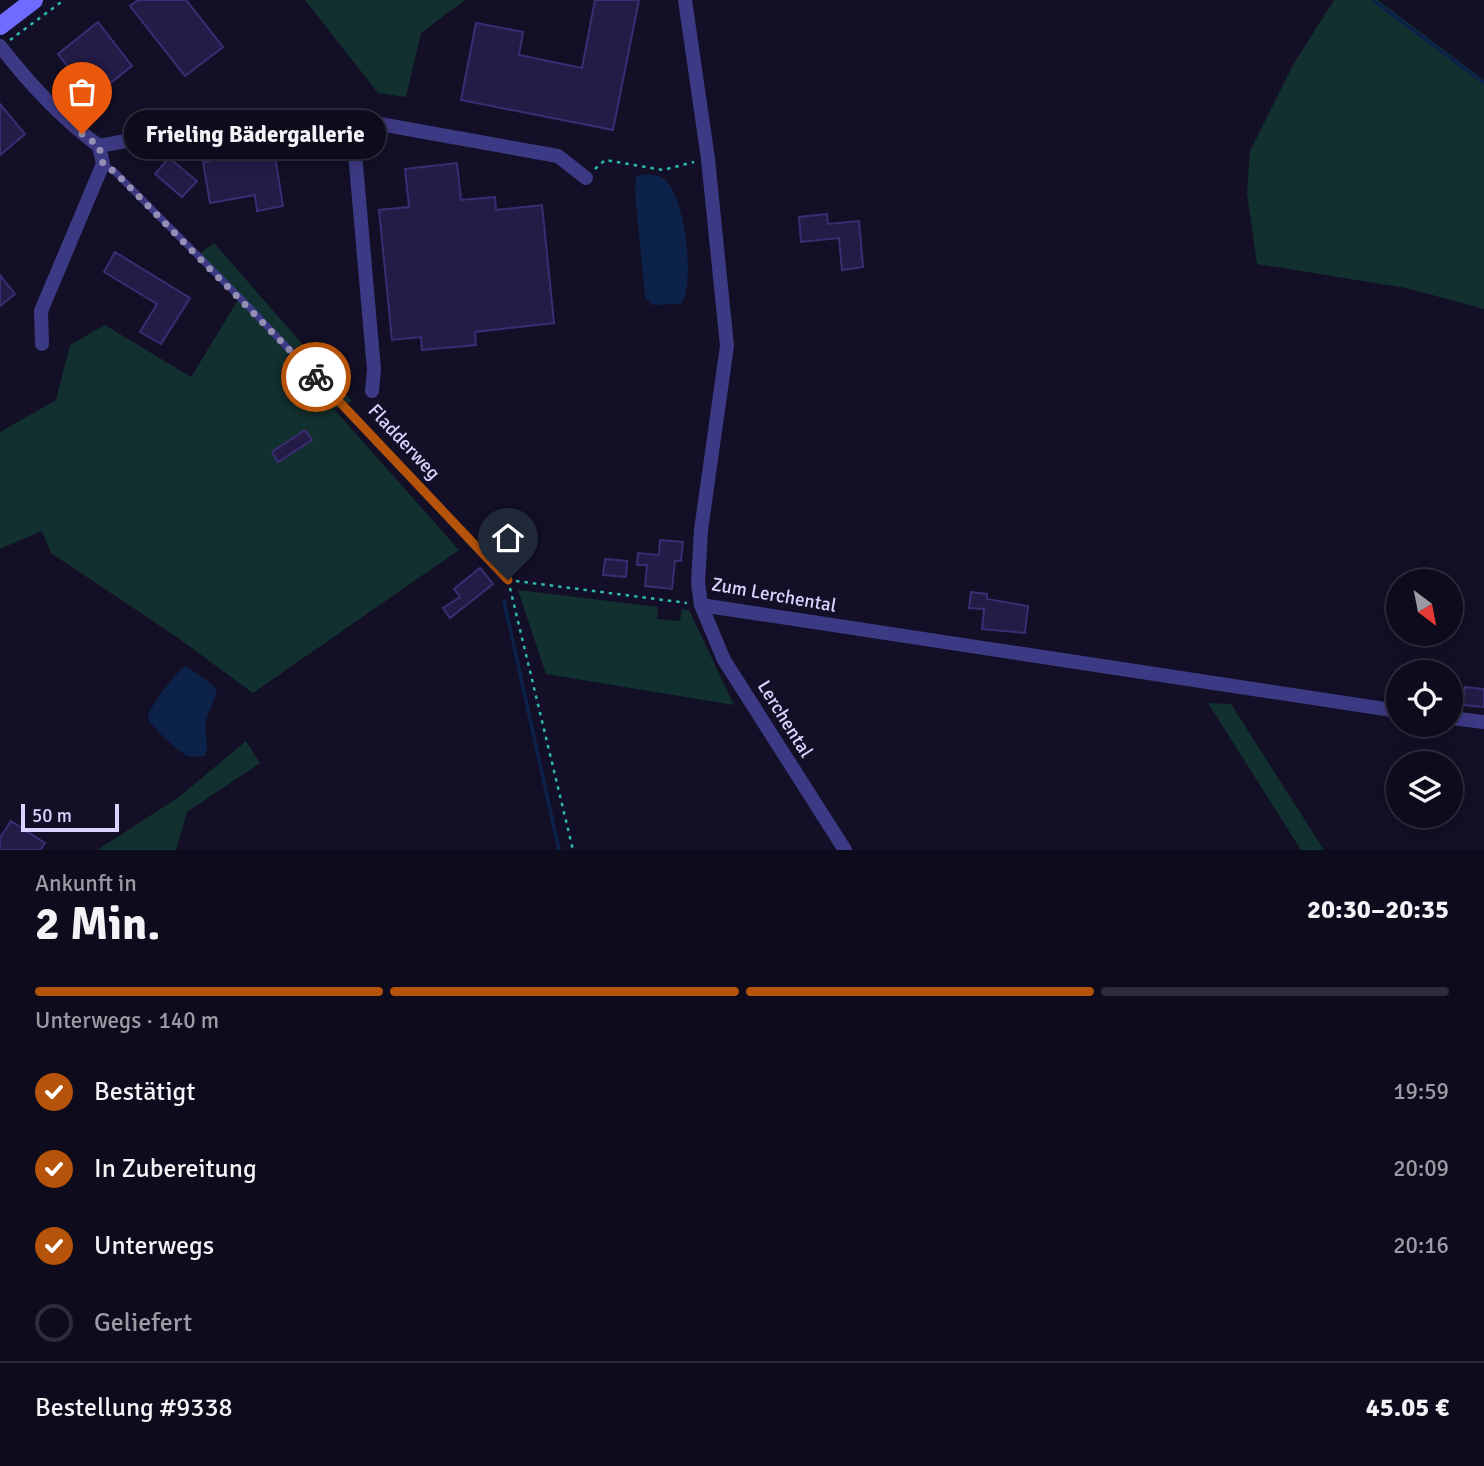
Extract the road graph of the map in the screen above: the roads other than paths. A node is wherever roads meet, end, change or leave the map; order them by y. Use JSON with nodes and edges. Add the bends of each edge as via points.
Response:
{"nodes":[{"id":1,"x":34,"y":0,"type":"edge"},
{"id":2,"x":685,"y":0,"type":"edge"},
{"id":3,"x":0,"y":26,"type":"edge"},
{"id":4,"x":0,"y":47,"type":"edge"},
{"id":5,"x":352,"y":119,"type":"junction"},
{"id":6,"x":99,"y":146,"type":"junction"},
{"id":7,"x":103,"y":164,"type":"junction"},
{"id":8,"x":586,"y":178,"type":"road end"},
{"id":9,"x":42,"y":344,"type":"dead end"},
{"id":10,"x":372,"y":391,"type":"dead end"},
{"id":11,"x":508,"y":580,"type":"road end"},
{"id":12,"x":701,"y":605,"type":"junction"},
{"id":13,"x":1386,"y":709,"type":"edge"},
{"id":14,"x":1463,"y":719,"type":"edge"},
{"id":15,"x":1484,"y":722,"type":"edge"},
{"id":16,"x":845,"y":850,"type":"edge"}],
"edges":[{"from":1,"to":3,"type":"main road"},
{"from":2,"to":12,"type":"street","name":"Zum Lerchental","via":[[708,159],[727,346],[701,530]]},
{"from":4,"to":6,"type":"street","via":[[28,80]]},
{"from":5,"to":6,"type":"street"},
{"from":5,"to":8,"type":"street","via":[[558,156]]},
{"from":5,"to":10,"type":"street","name":"Fladderweg","via":[[375,379]]},
{"from":6,"to":7,"type":"street"},
{"from":7,"to":9,"type":"street","via":[[41,311]]},
{"from":7,"to":11,"type":"lane","name":"Fladderweg","via":[[237,296]]},
{"from":12,"to":13,"type":"street","name":"Zum Lerchental"},
{"from":12,"to":16,"type":"street","name":"Lerchental","via":[[724,660]]},
{"from":14,"to":15,"type":"street"}]}
